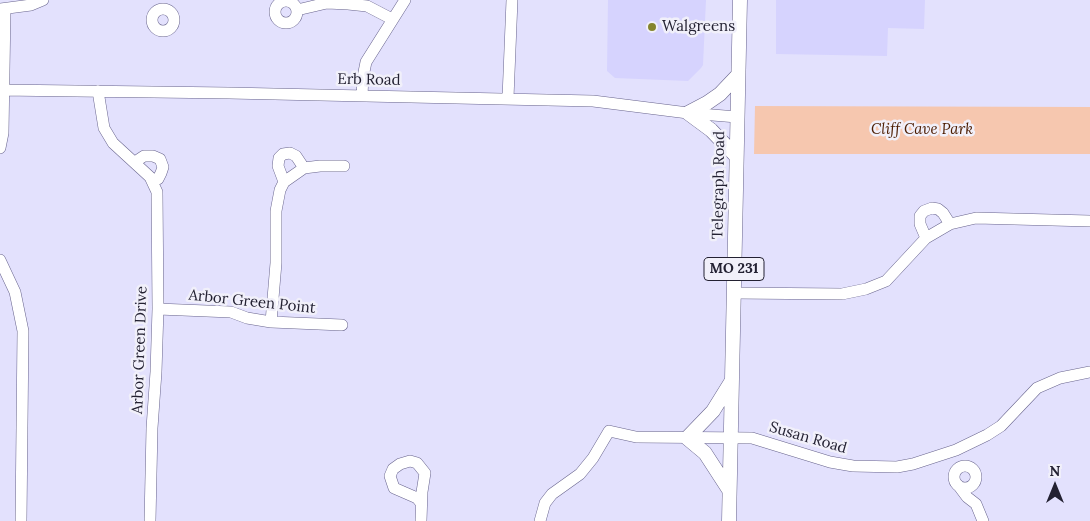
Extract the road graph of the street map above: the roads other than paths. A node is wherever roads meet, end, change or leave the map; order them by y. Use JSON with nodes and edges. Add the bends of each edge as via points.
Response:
{"nodes":[{"id":1,"x":42,"y":0,"type":"edge"},
{"id":2,"x":405,"y":0,"type":"edge"},
{"id":3,"x":512,"y":0,"type":"edge"},
{"id":4,"x":740,"y":0,"type":"edge"},
{"id":5,"x":2,"y":9,"type":"edge"},
{"id":6,"x":297,"y":10,"type":"dead end"},
{"id":7,"x":392,"y":19,"type":"junction"},
{"id":8,"x":738,"y":75,"type":"junction"},
{"id":9,"x":2,"y":90,"type":"edge"},
{"id":10,"x":98,"y":92,"type":"junction"},
{"id":11,"x":362,"y":95,"type":"junction"},
{"id":12,"x":508,"y":98,"type":"junction"},
{"id":13,"x":688,"y":113,"type":"junction"},
{"id":14,"x":737,"y":116,"type":"junction"},
{"id":15,"x":0,"y":148,"type":"edge"},
{"id":16,"x":736,"y":156,"type":"junction"},
{"id":17,"x":136,"y":162,"type":"junction"},
{"id":18,"x":344,"y":166,"type":"dead end"},
{"id":19,"x":304,"y":168,"type":"junction"},
{"id":20,"x":153,"y":181,"type":"junction"},
{"id":21,"x":284,"y":182,"type":"junction"},
{"id":22,"x":1090,"y":221,"type":"edge"},
{"id":23,"x":950,"y":224,"type":"junction"},
{"id":24,"x":926,"y":238,"type":"junction"},
{"id":25,"x":0,"y":260,"type":"edge"},
{"id":26,"x":734,"y":293,"type":"junction"},
{"id":27,"x":158,"y":309,"type":"junction"},
{"id":28,"x":272,"y":322,"type":"junction"},
{"id":29,"x":342,"y":325,"type":"dead end"},
{"id":30,"x":1090,"y":372,"type":"edge"},
{"id":31,"x":732,"y":382,"type":"junction"},
{"id":32,"x":687,"y":438,"type":"junction"},
{"id":33,"x":731,"y":439,"type":"junction"},
{"id":34,"x":956,"y":450,"type":"junction"},
{"id":35,"x":962,"y":467,"type":"junction"},
{"id":36,"x":975,"y":480,"type":"junction"},
{"id":37,"x":958,"y":485,"type":"junction"},
{"id":38,"x":730,"y":490,"type":"junction"},
{"id":39,"x":421,"y":503,"type":"dead end"},
{"id":40,"x":976,"y":504,"type":"junction"},
{"id":41,"x":21,"y":521,"type":"edge"},
{"id":42,"x":150,"y":521,"type":"edge"},
{"id":43,"x":421,"y":521,"type":"edge"},
{"id":44,"x":540,"y":521,"type":"edge"},
{"id":45,"x":729,"y":521,"type":"edge"},
{"id":46,"x":983,"y":521,"type":"edge"}],
"edges":[{"from":1,"to":5,"type":"street"},
{"from":2,"to":7,"type":"street"},
{"from":3,"to":12,"type":"street"},
{"from":4,"to":8,"type":"main road","name":"Telegraph Road","number":"MO 231"},
{"from":5,"to":9,"type":"street"},
{"from":6,"to":7,"type":"street","via":[[327,3],[348,4],[367,6]]},
{"from":7,"to":11,"type":"street","via":[[366,62]]},
{"from":8,"to":13,"type":"main road","via":[[714,99]]},
{"from":8,"to":14,"type":"main road","name":"Telegraph Road","number":"MO 231"},
{"from":9,"to":10,"type":"street","name":"Erb Road"},
{"from":9,"to":15,"type":"street"},
{"from":10,"to":11,"type":"street","name":"Erb Road"},
{"from":10,"to":17,"type":"street","via":[[104,128],[113,143]]},
{"from":11,"to":12,"type":"street","name":"Erb Road"},
{"from":12,"to":13,"type":"street","name":"Erb Road","via":[[593,101]]},
{"from":13,"to":14,"type":"street","name":"Erb Road"},
{"from":13,"to":16,"type":"main road","via":[[711,130]]},
{"from":14,"to":16,"type":"main road","name":"Telegraph Road","number":"MO 231"},
{"from":16,"to":26,"type":"main road","name":"Telegraph Road","number":"MO 231"},
{"from":17,"to":20,"type":"street"},
{"from":17,"to":20,"type":"street","via":[[144,156],[160,159],[162,174]]},
{"from":18,"to":19,"type":"street"},
{"from":19,"to":21,"type":"street"},
{"from":19,"to":21,"type":"street","via":[[296,156],[283,154],[278,166]]},
{"from":20,"to":27,"type":"street","name":"Arbor Green Drive","via":[[157,192]]},
{"from":21,"to":28,"type":"street","via":[[276,211]]},
{"from":22,"to":23,"type":"street","via":[[976,218]]},
{"from":23,"to":24,"type":"street"},
{"from":23,"to":24,"type":"street","via":[[938,209],[924,211],[920,224]]},
{"from":24,"to":26,"type":"street","via":[[886,281],[866,289],[842,294]]},
{"from":25,"to":41,"type":"street","via":[[15,292],[23,331]]},
{"from":26,"to":31,"type":"main road","name":"Telegraph Road","number":"MO 231"},
{"from":27,"to":28,"type":"street","name":"Arbor Green Point","via":[[231,312]]},
{"from":27,"to":42,"type":"street","name":"Arbor Green Drive"},
{"from":28,"to":29,"type":"street","name":"Arbor Green Point"},
{"from":30,"to":34,"type":"street","name":"Susan Road","via":[[1047,382],[1037,388],[1001,426]]},
{"from":31,"to":32,"type":"main road","via":[[713,411]]},
{"from":31,"to":33,"type":"main road","name":"Telegraph Road","number":"MO 231"},
{"from":32,"to":33,"type":"street","name":"Susan Road"},
{"from":32,"to":38,"type":"main road","via":[[705,453]]},
{"from":32,"to":44,"type":"street","name":"Susan Road","via":[[636,438],[609,431],[580,474],[545,503]]},
{"from":33,"to":34,"type":"street","name":"Susan Road","via":[[758,439],[830,462],[868,467],[913,464]]},
{"from":33,"to":38,"type":"main road","name":"Telegraph Road","number":"MO 231"},
{"from":34,"to":35,"type":"street"},
{"from":35,"to":36,"type":"street","via":[[972,469]]},
{"from":35,"to":37,"type":"street","via":[[955,474]]},
{"from":36,"to":37,"type":"street","via":[[968,487]]},
{"from":36,"to":40,"type":"street","via":[[978,489]]},
{"from":37,"to":40,"type":"street"},
{"from":38,"to":45,"type":"main road","name":"Telegraph Road","number":"MO 231"},
{"from":39,"to":43,"type":"street"},
{"from":40,"to":46,"type":"street"}]}
